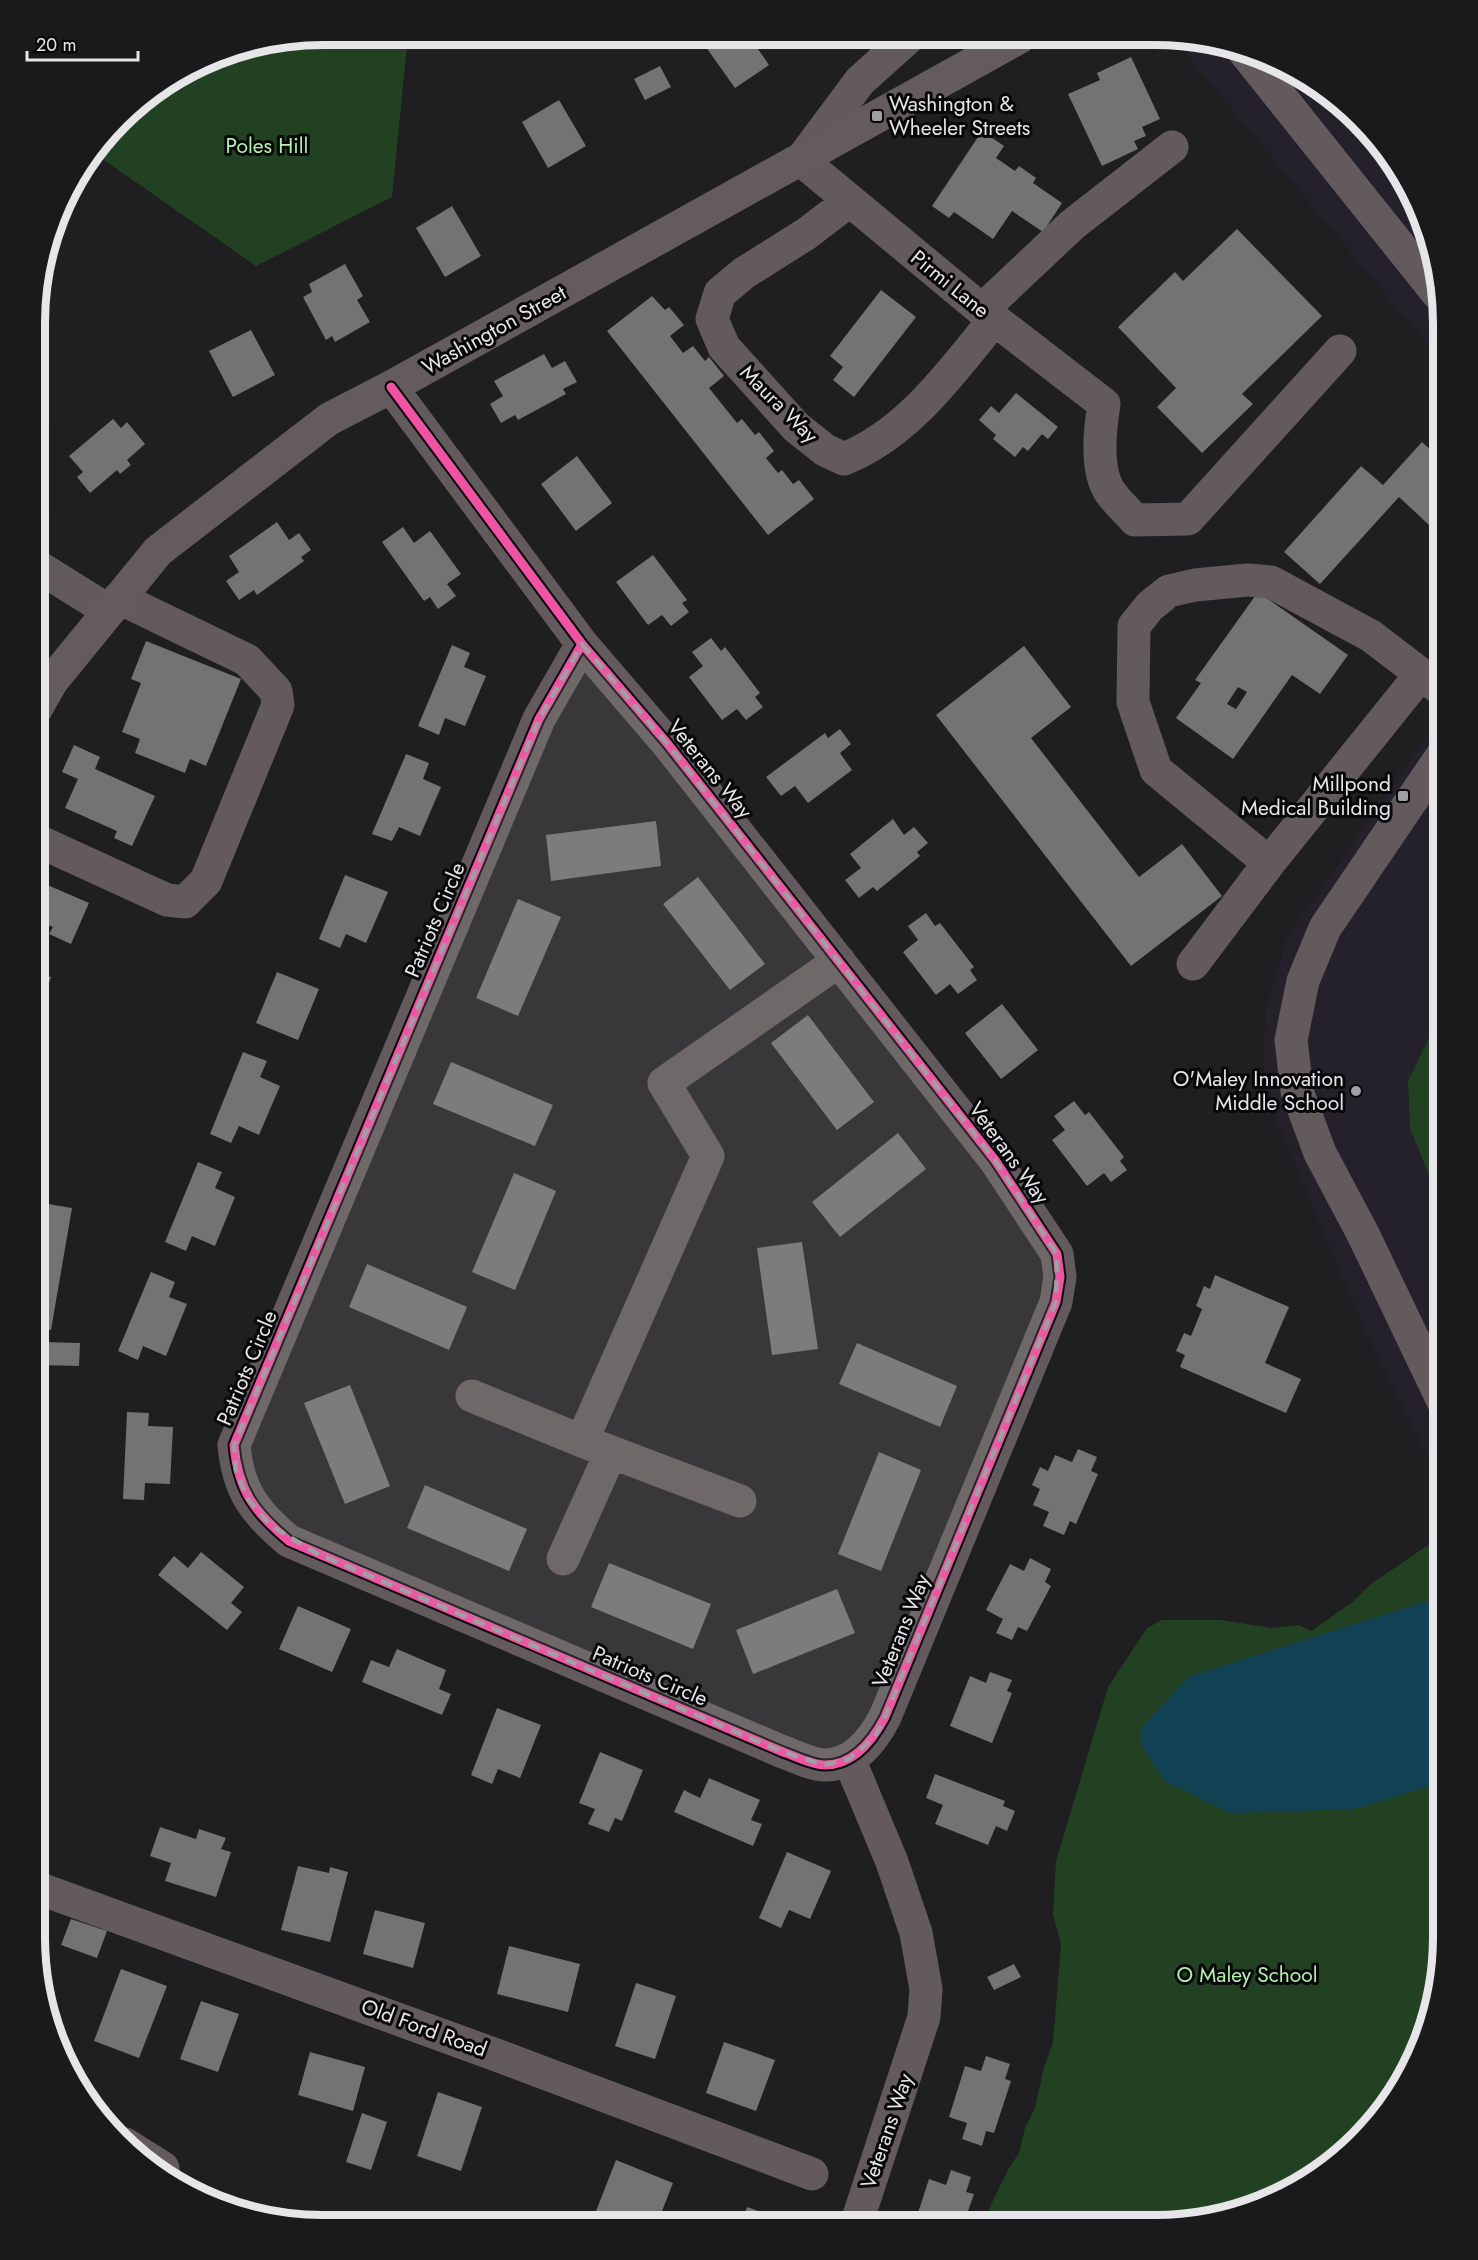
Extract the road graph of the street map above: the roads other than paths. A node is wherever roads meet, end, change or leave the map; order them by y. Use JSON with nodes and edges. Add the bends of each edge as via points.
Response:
{"nodes":[{"id":1,"x":900,"y":45,"type":"edge"},
{"id":2,"x":1003,"y":45,"type":"edge"},
{"id":3,"x":1253,"y":63,"type":"edge"},
{"id":4,"x":1172,"y":147,"type":"dead end"},
{"id":5,"x":801,"y":160,"type":"junction"},
{"id":6,"x":848,"y":202,"type":"junction"},
{"id":7,"x":1431,"y":285,"type":"edge"},
{"id":8,"x":988,"y":315,"type":"junction"},
{"id":9,"x":1340,"y":351,"type":"dead end"},
{"id":10,"x":391,"y":387,"type":"junction"},
{"id":11,"x":45,"y":570,"type":"edge"},
{"id":12,"x":114,"y":605,"type":"junction"},
{"id":13,"x":582,"y":644,"type":"junction"},
{"id":14,"x":1432,"y":683,"type":"edge"},
{"id":15,"x":45,"y":693,"type":"edge"},
{"id":16,"x":1433,"y":769,"type":"edge"},
{"id":17,"x":45,"y":844,"type":"edge"},
{"id":18,"x":1269,"y":863,"type":"junction"},
{"id":19,"x":839,"y":961,"type":"junction"},
{"id":20,"x":1193,"y":964,"type":"dead end"},
{"id":21,"x":1433,"y":1380,"type":"edge"},
{"id":22,"x":472,"y":1396,"type":"dead end"},
{"id":23,"x":596,"y":1446,"type":"junction"},
{"id":24,"x":740,"y":1501,"type":"dead end"},
{"id":25,"x":563,"y":1559,"type":"dead end"},
{"id":26,"x":849,"y":1759,"type":"junction"},
{"id":27,"x":45,"y":1891,"type":"edge"},
{"id":28,"x":812,"y":2174,"type":"dead end"},
{"id":29,"x":859,"y":2215,"type":"edge"}],
"edges":[{"from":1,"to":5,"type":"street","via":[[860,81]]},
{"from":2,"to":5,"type":"main road","name":"Washington Street"},
{"from":3,"to":7,"type":"street"},
{"from":4,"to":8,"type":"street","via":[[1072,225]]},
{"from":5,"to":6,"type":"street","name":"Pirmi Lane"},
{"from":5,"to":10,"type":"main road","name":"Washington Street"},
{"from":6,"to":8,"type":"street","name":"Pirmi Lane"},
{"from":6,"to":8,"type":"street","name":"Maura Way","via":[[720,293],[712,319],[724,347],[796,427],[825,450],[844,459],[869,449],[902,426]]},
{"from":8,"to":9,"type":"street","name":"Pirmi Lane","via":[[1104,404],[1100,454],[1109,490],[1135,520],[1188,519]]},
{"from":10,"to":12,"type":"main road","name":"Washington Street","via":[[329,419],[158,551]]},
{"from":10,"to":13,"type":"street","name":"Veterans Way"},
{"from":11,"to":12,"type":"street"},
{"from":12,"to":15,"type":"main road","name":"Washington Street"},
{"from":12,"to":17,"type":"street","via":[[247,660],[276,691],[278,705],[206,881],[185,902],[167,900]]},
{"from":13,"to":19,"type":"street","name":"Veterans Way","via":[[667,743]]},
{"from":13,"to":26,"type":"street","name":"Patriots Circle","via":[[540,719],[234,1445],[236,1471],[248,1499],[270,1525],[316,1553],[783,1752],[824,1765]]},
{"from":14,"to":18,"type":"street"},
{"from":14,"to":18,"type":"street","via":[[1371,636],[1270,582],[1248,580],[1169,591],[1139,620],[1134,626],[1132,649],[1133,702],[1156,770]]},
{"from":16,"to":21,"type":"street","via":[[1325,928],[1304,981],[1291,1040],[1297,1091],[1320,1153]]},
{"from":18,"to":20,"type":"street"},
{"from":19,"to":23,"type":"street","via":[[664,1083],[708,1156]]},
{"from":19,"to":26,"type":"street","name":"Veterans Way","via":[[1023,1199],[1057,1254],[1060,1277],[1056,1302],[885,1717],[874,1738]]},
{"from":22,"to":23,"type":"street"},
{"from":23,"to":24,"type":"street"},
{"from":23,"to":25,"type":"street"},
{"from":26,"to":29,"type":"street","name":"Veterans Way","via":[[892,1862],[916,1933],[926,1989],[924,2017]]},
{"from":27,"to":28,"type":"street","name":"Old Ford Road"}]}
